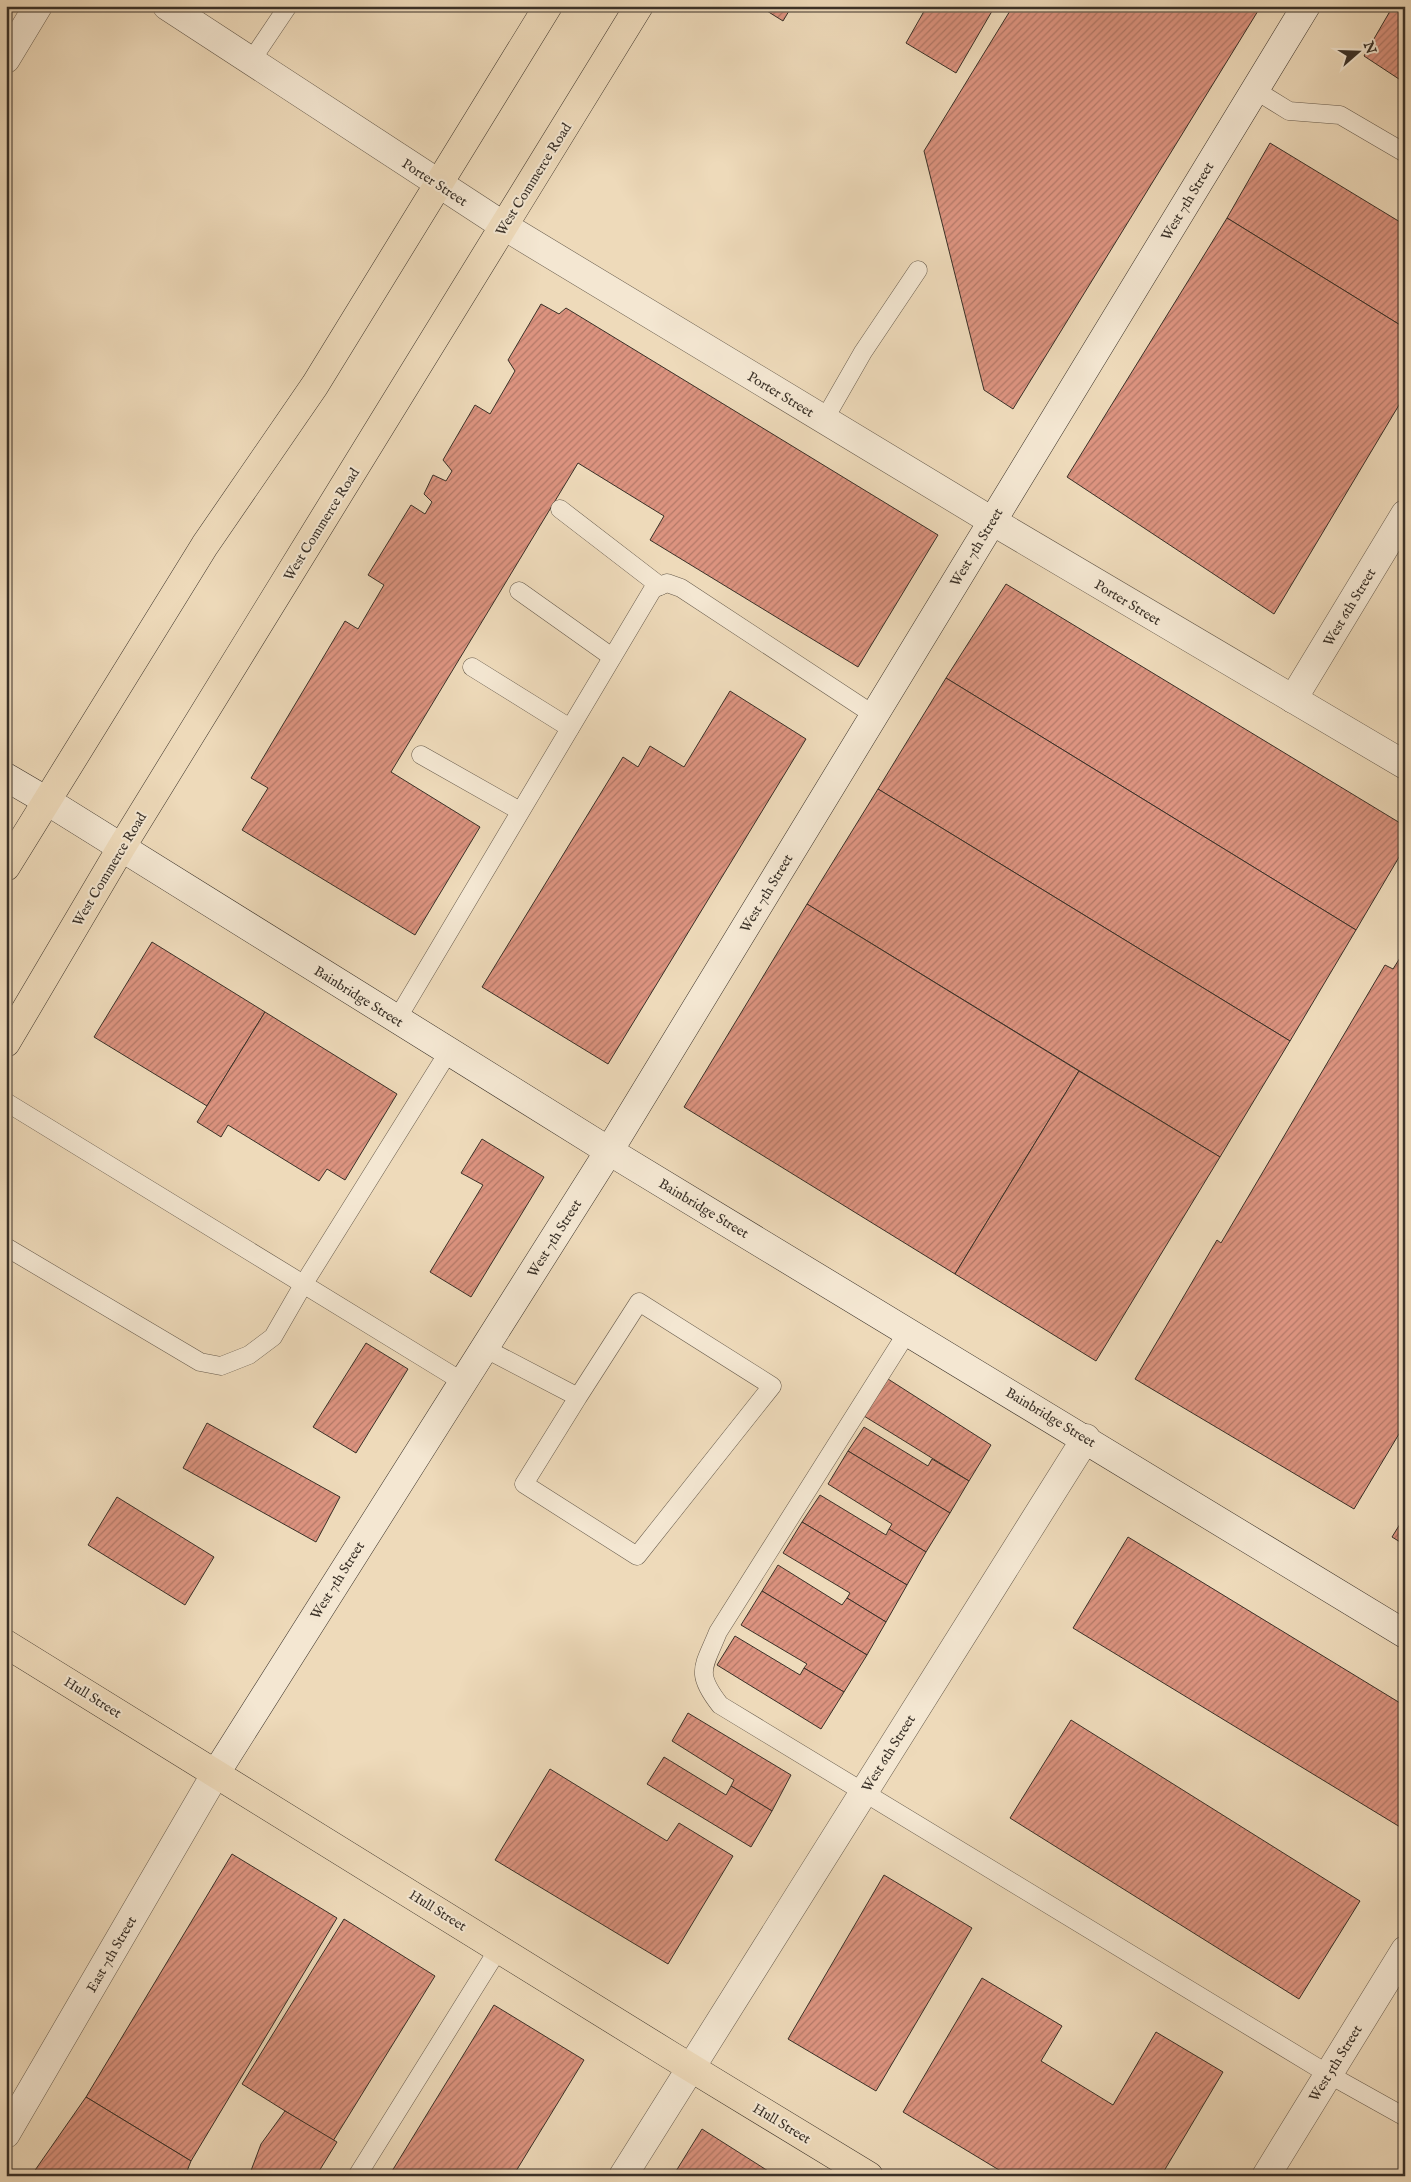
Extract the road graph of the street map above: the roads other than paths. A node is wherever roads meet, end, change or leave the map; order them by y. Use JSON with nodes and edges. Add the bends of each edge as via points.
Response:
{"nodes":[{"id":1,"x":38,"y":6,"type":"edge"},
{"id":2,"x":167,"y":6,"type":"edge"},
{"id":3,"x":288,"y":6,"type":"edge"},
{"id":4,"x":548,"y":6,"type":"edge"},
{"id":5,"x":639,"y":6,"type":"edge"},
{"id":6,"x":1306,"y":6,"type":"edge"},
{"id":7,"x":6,"y":59,"type":"edge"},
{"id":8,"x":250,"y":61,"type":"junction"},
{"id":9,"x":1255,"y":90,"type":"junction"},
{"id":10,"x":1405,"y":153,"type":"edge"},
{"id":11,"x":439,"y":185,"type":"junction"},
{"id":12,"x":504,"y":226,"type":"junction"},
{"id":13,"x":918,"y":270,"type":"dead end"},
{"id":14,"x":824,"y":420,"type":"junction"},
{"id":15,"x":560,"y":509,"type":"dead end"},
{"id":16,"x":1405,"y":514,"type":"edge"},
{"id":17,"x":992,"y":521,"type":"junction"},
{"id":18,"x":660,"y":586,"type":"junction"},
{"id":19,"x":519,"y":591,"type":"dead end"},
{"id":20,"x":612,"y":657,"type":"junction"},
{"id":21,"x":472,"y":667,"type":"dead end"},
{"id":22,"x":1293,"y":699,"type":"junction"},
{"id":23,"x":874,"y":715,"type":"junction"},
{"id":24,"x":570,"y":728,"type":"junction"},
{"id":25,"x":421,"y":755,"type":"dead end"},
{"id":26,"x":1405,"y":765,"type":"edge"},
{"id":27,"x":6,"y":777,"type":"edge"},
{"id":28,"x":47,"y":800,"type":"junction"},
{"id":29,"x":520,"y":811,"type":"junction"},
{"id":30,"x":122,"y":848,"type":"junction"},
{"id":31,"x":6,"y":867,"type":"edge"},
{"id":32,"x":397,"y":1019,"type":"junction"},
{"id":33,"x":6,"y":1043,"type":"edge"},
{"id":34,"x":449,"y":1051,"type":"junction"},
{"id":35,"x":6,"y":1102,"type":"edge"},
{"id":36,"x":609,"y":1151,"type":"junction"},
{"id":37,"x":6,"y":1247,"type":"edge"},
{"id":38,"x":303,"y":1284,"type":"junction"},
{"id":39,"x":908,"y":1331,"type":"junction"},
{"id":40,"x":484,"y":1348,"type":"junction"},
{"id":41,"x":463,"y":1382,"type":"junction"},
{"id":42,"x":578,"y":1397,"type":"junction"},
{"id":43,"x":1086,"y":1438,"type":"junction"},
{"id":44,"x":1405,"y":1634,"type":"edge"},
{"id":45,"x":6,"y":1644,"type":"edge"},
{"id":46,"x":216,"y":1773,"type":"junction"},
{"id":47,"x":863,"y":1792,"type":"junction"},
{"id":48,"x":499,"y":1948,"type":"junction"},
{"id":49,"x":1405,"y":1950,"type":"edge"},
{"id":50,"x":690,"y":2068,"type":"junction"},
{"id":51,"x":1328,"y":2074,"type":"junction"},
{"id":52,"x":1405,"y":2117,"type":"edge"},
{"id":53,"x":6,"y":2134,"type":"edge"},
{"id":54,"x":357,"y":2176,"type":"edge"},
{"id":55,"x":623,"y":2176,"type":"edge"},
{"id":56,"x":869,"y":2176,"type":"edge"},
{"id":57,"x":1266,"y":2176,"type":"edge"}],
"edges":[{"from":1,"to":7,"type":"street"},
{"from":2,"to":8,"type":"street","name":"Porter Street"},
{"from":3,"to":8,"type":"lane"},
{"from":4,"to":11,"type":"main road"},
{"from":5,"to":12,"type":"main road","name":"West Commerce Road"},
{"from":6,"to":9,"type":"street","name":"West 7th Street"},
{"from":8,"to":11,"type":"street","name":"Porter Street"},
{"from":9,"to":10,"type":"lane","via":[[1290,111],[1340,115]]},
{"from":9,"to":17,"type":"street","name":"West 7th Street"},
{"from":11,"to":12,"type":"street","name":"Porter Street"},
{"from":11,"to":28,"type":"main road","via":[[315,385],[205,545]]},
{"from":12,"to":14,"type":"street","name":"Porter Street"},
{"from":12,"to":30,"type":"main road","name":"West Commerce Road"},
{"from":13,"to":14,"type":"lane","via":[[863,352]]},
{"from":14,"to":17,"type":"street","name":"Porter Street"},
{"from":15,"to":18,"type":"lane"},
{"from":16,"to":22,"type":"street","name":"West 6th Street"},
{"from":17,"to":22,"type":"street","name":"Porter Street"},
{"from":17,"to":23,"type":"street","name":"West 7th Street"},
{"from":18,"to":20,"type":"lane","via":[[653,589]]},
{"from":18,"to":23,"type":"lane","via":[[666,583],[681,588]]},
{"from":19,"to":20,"type":"lane"},
{"from":20,"to":24,"type":"lane"},
{"from":21,"to":24,"type":"lane"},
{"from":22,"to":26,"type":"street","name":"Porter Street"},
{"from":23,"to":36,"type":"street","name":"West 7th Street"},
{"from":24,"to":29,"type":"lane"},
{"from":25,"to":29,"type":"lane"},
{"from":27,"to":28,"type":"street","name":"Bainbridge Street"},
{"from":28,"to":30,"type":"street","name":"Bainbridge Street"},
{"from":28,"to":31,"type":"main road"},
{"from":29,"to":32,"type":"lane"},
{"from":30,"to":32,"type":"street","name":"Bainbridge Street"},
{"from":30,"to":33,"type":"main road","name":"West Commerce Road"},
{"from":32,"to":34,"type":"street","name":"Bainbridge Street"},
{"from":34,"to":36,"type":"street","name":"Bainbridge Street"},
{"from":34,"to":38,"type":"lane"},
{"from":35,"to":38,"type":"lane"},
{"from":36,"to":39,"type":"street","name":"Bainbridge Street"},
{"from":36,"to":40,"type":"street","name":"West 7th Street"},
{"from":37,"to":38,"type":"lane","via":[[200,1362],[221,1366],[249,1355],[274,1337]]},
{"from":38,"to":41,"type":"lane"},
{"from":39,"to":43,"type":"street","name":"Bainbridge Street"},
{"from":39,"to":47,"type":"lane","via":[[718,1632],[702,1672],[707,1688],[720,1705]]},
{"from":40,"to":41,"type":"street","name":"West 7th Street"},
{"from":40,"to":42,"type":"lane"},
{"from":41,"to":46,"type":"street","name":"West 7th Street"},
{"from":42,"to":42,"type":"lane","via":[[639,1302],[772,1386],[637,1556],[524,1484]]},
{"from":43,"to":44,"type":"street","name":"Bainbridge Street"},
{"from":43,"to":47,"type":"street","name":"West 6th Street"},
{"from":45,"to":46,"type":"main road","name":"Hull Street"},
{"from":46,"to":48,"type":"main road","name":"Hull Street"},
{"from":46,"to":53,"type":"street","name":"East 7th Street"},
{"from":47,"to":50,"type":"street","name":"West 6th Street"},
{"from":47,"to":51,"type":"lane"},
{"from":48,"to":50,"type":"main road","name":"Hull Street"},
{"from":48,"to":54,"type":"lane"},
{"from":49,"to":51,"type":"street","name":"West 5th Street"},
{"from":50,"to":55,"type":"street","name":"West 6th Street"},
{"from":50,"to":56,"type":"main road","name":"Hull Street"},
{"from":51,"to":52,"type":"lane"},
{"from":51,"to":57,"type":"street","name":"West 5th Street"}]}
